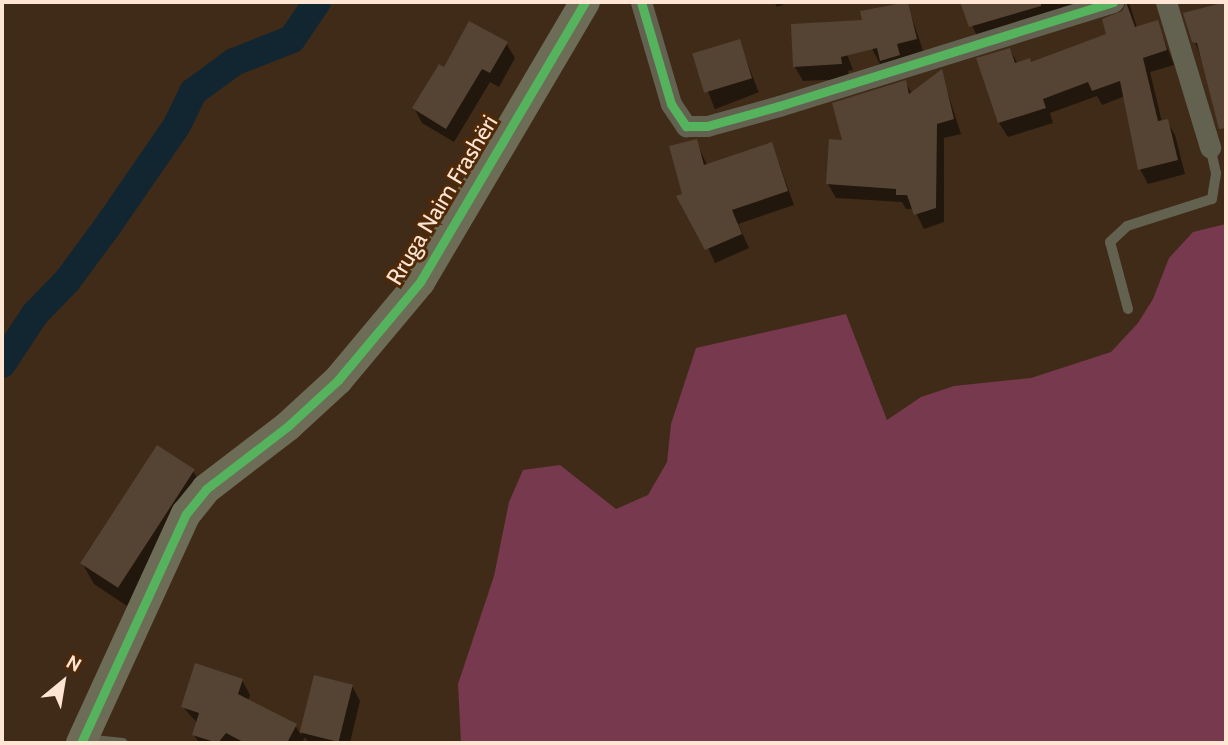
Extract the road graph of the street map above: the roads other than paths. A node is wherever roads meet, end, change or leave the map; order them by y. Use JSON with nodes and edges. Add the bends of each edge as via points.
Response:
{"nodes":[{"id":1,"x":585,"y":2,"type":"edge"},
{"id":2,"x":641,"y":2,"type":"edge"},
{"id":3,"x":1113,"y":2,"type":"edge"},
{"id":4,"x":1166,"y":2,"type":"edge"},
{"id":5,"x":1210,"y":147,"type":"joint"},
{"id":6,"x":1128,"y":309,"type":"dead end"},
{"id":7,"x":82,"y":741,"type":"edge"},
{"id":8,"x":123,"y":743,"type":"edge"}],
"edges":[{"from":1,"to":7,"type":"street","name":"Rruga Naim Frashëri","via":[[420,282],[338,380],[288,426],[206,489],[187,514]]},
{"from":2,"to":3,"type":"street","via":[[671,104],[687,126],[707,126],[779,106]]},
{"from":4,"to":5,"type":"street"},
{"from":5,"to":6,"type":"lane","via":[[1216,173],[1212,199],[1127,226],[1111,242]]},
{"from":7,"to":8,"type":"lane"}]}
